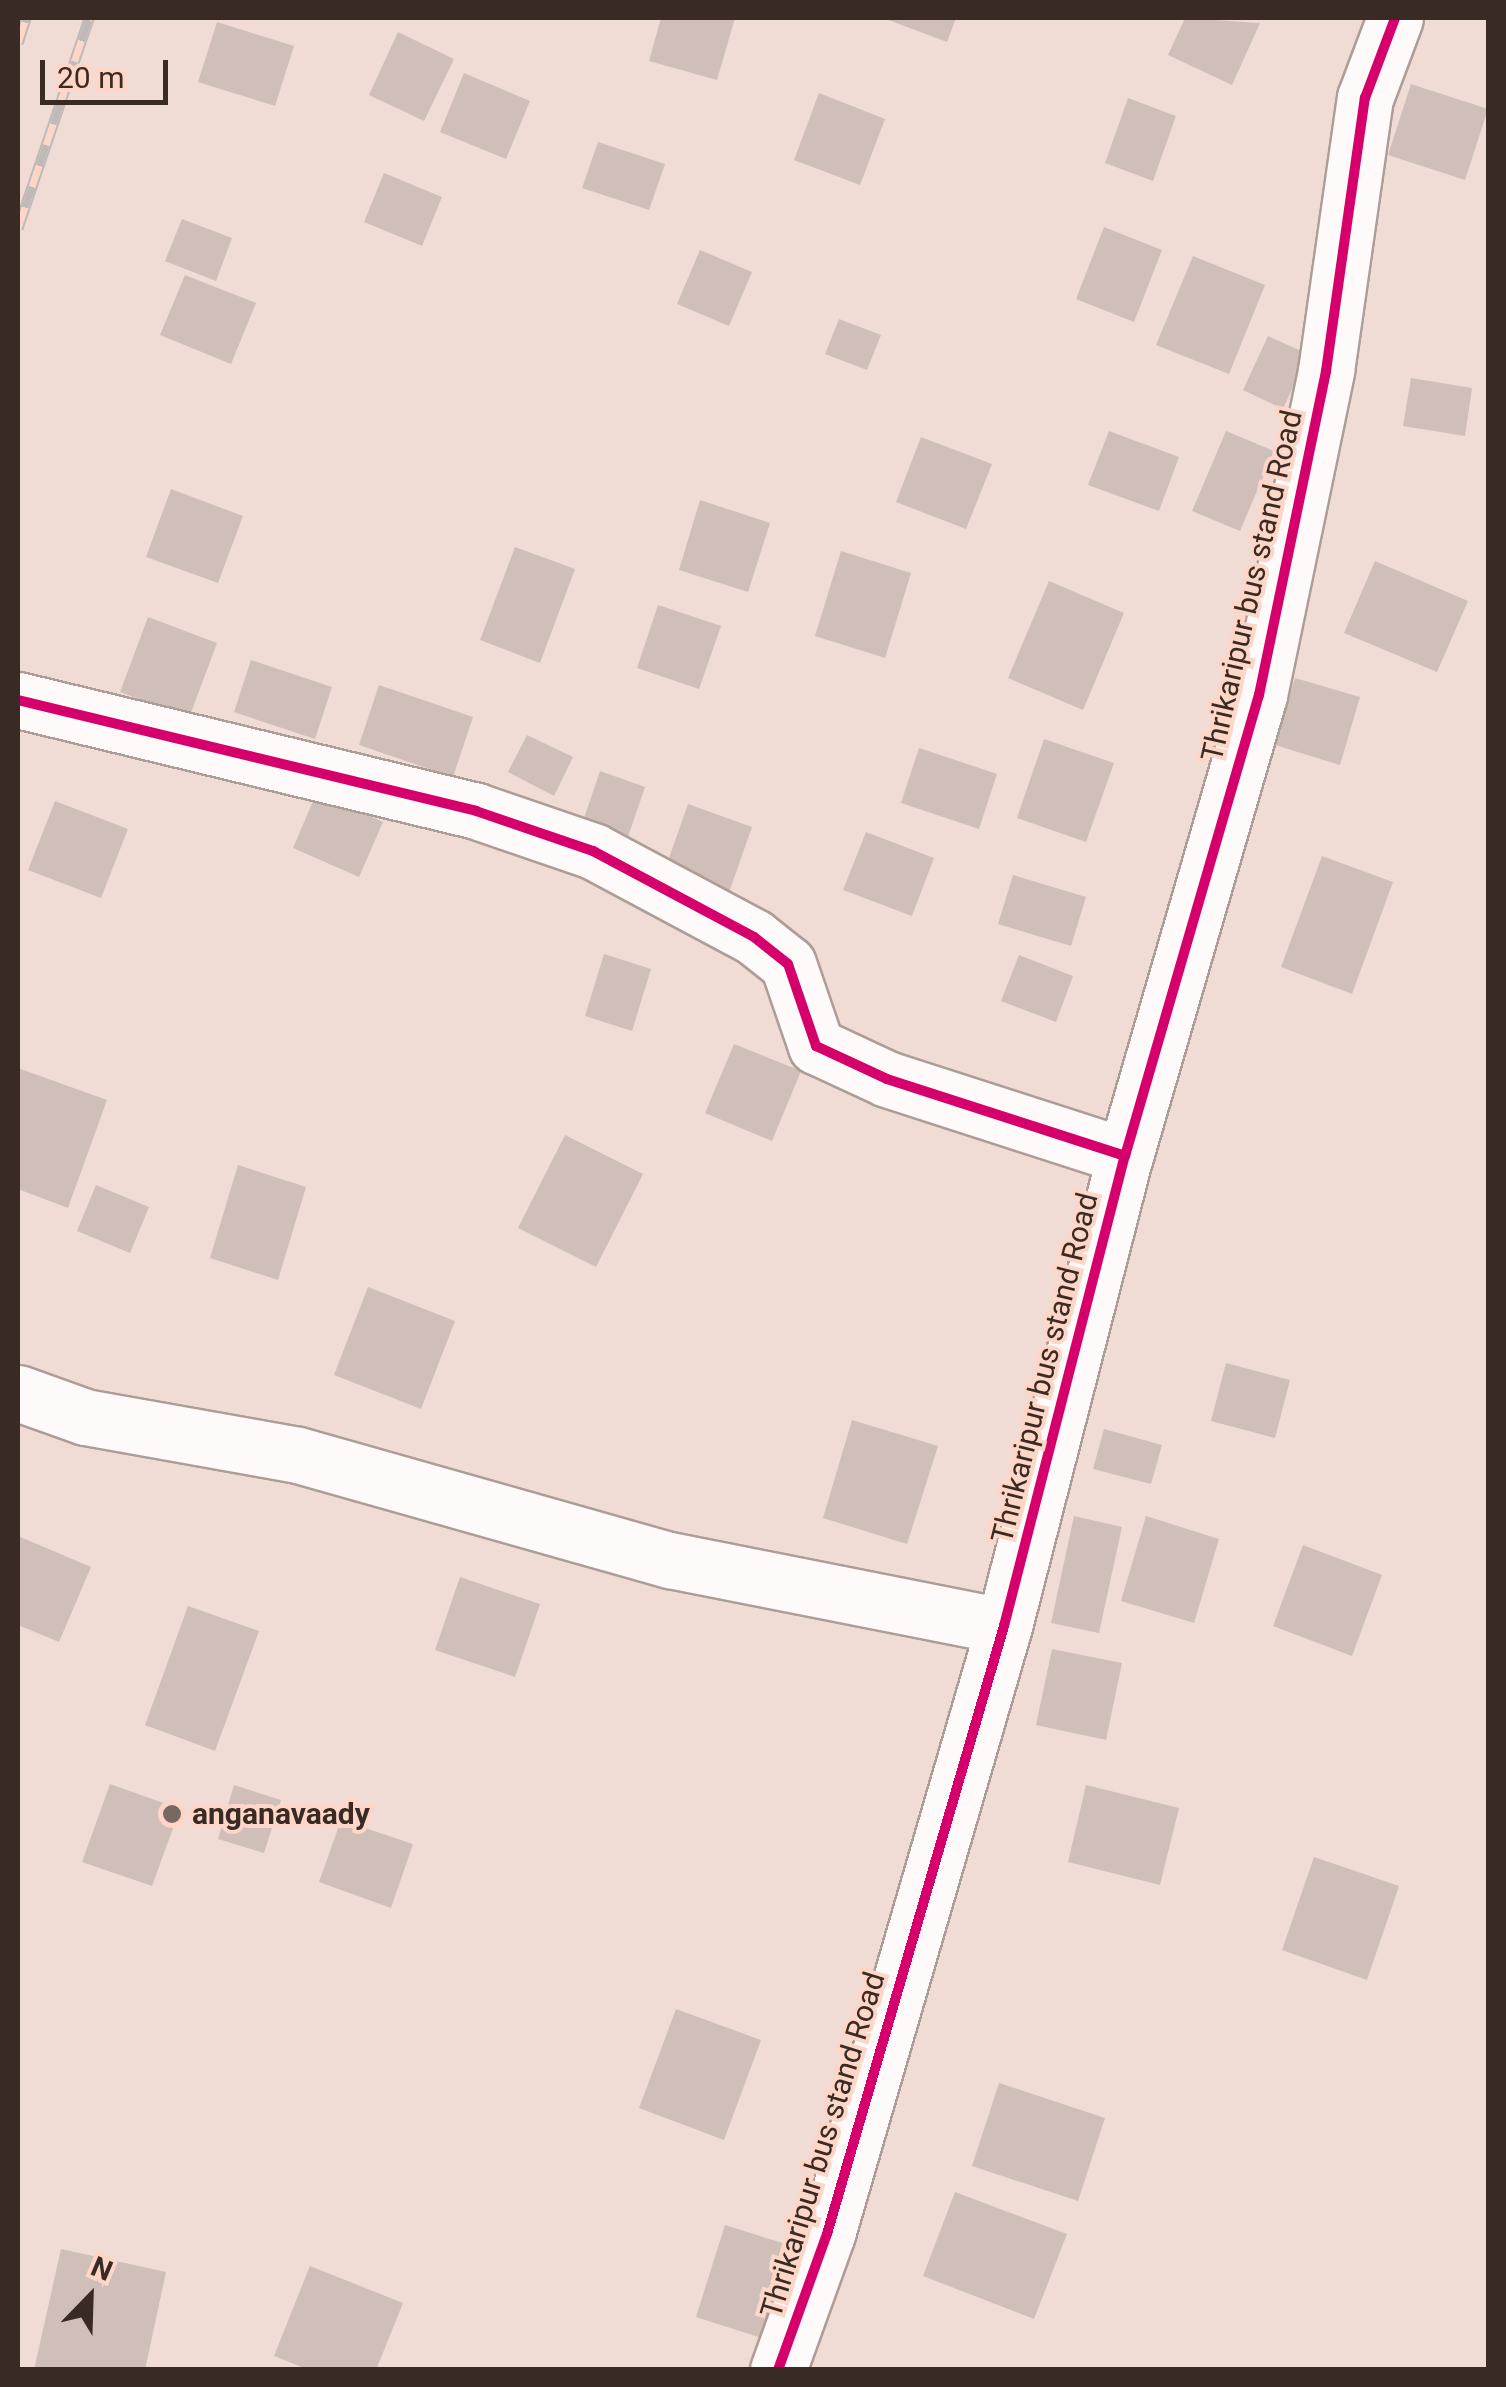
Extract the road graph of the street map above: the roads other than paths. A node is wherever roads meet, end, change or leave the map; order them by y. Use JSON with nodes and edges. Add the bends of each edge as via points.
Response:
{"nodes":[{"id":1,"x":1395,"y":18,"type":"edge"},
{"id":2,"x":18,"y":700,"type":"edge"},
{"id":3,"x":1125,"y":1156,"type":"junction"},
{"id":4,"x":18,"y":1393,"type":"edge"},
{"id":5,"x":1004,"y":1626,"type":"junction"},
{"id":6,"x":778,"y":2370,"type":"edge"}],
"edges":[{"from":1,"to":3,"type":"street","name":"Thrikaripur bus stand Road","via":[[1365,98],[1326,370],[1259,695]]},
{"from":2,"to":3,"type":"street","via":[[476,812],[593,851],[754,937],[788,964],[816,1046],[888,1079]]},
{"from":3,"to":5,"type":"street","name":"Thrikaripur bus stand Road"},
{"from":4,"to":5,"type":"street","via":[[86,1418],[298,1455],[670,1560]]},
{"from":5,"to":6,"type":"street","name":"Thrikaripur bus stand Road","via":[[827,2234]]}]}
